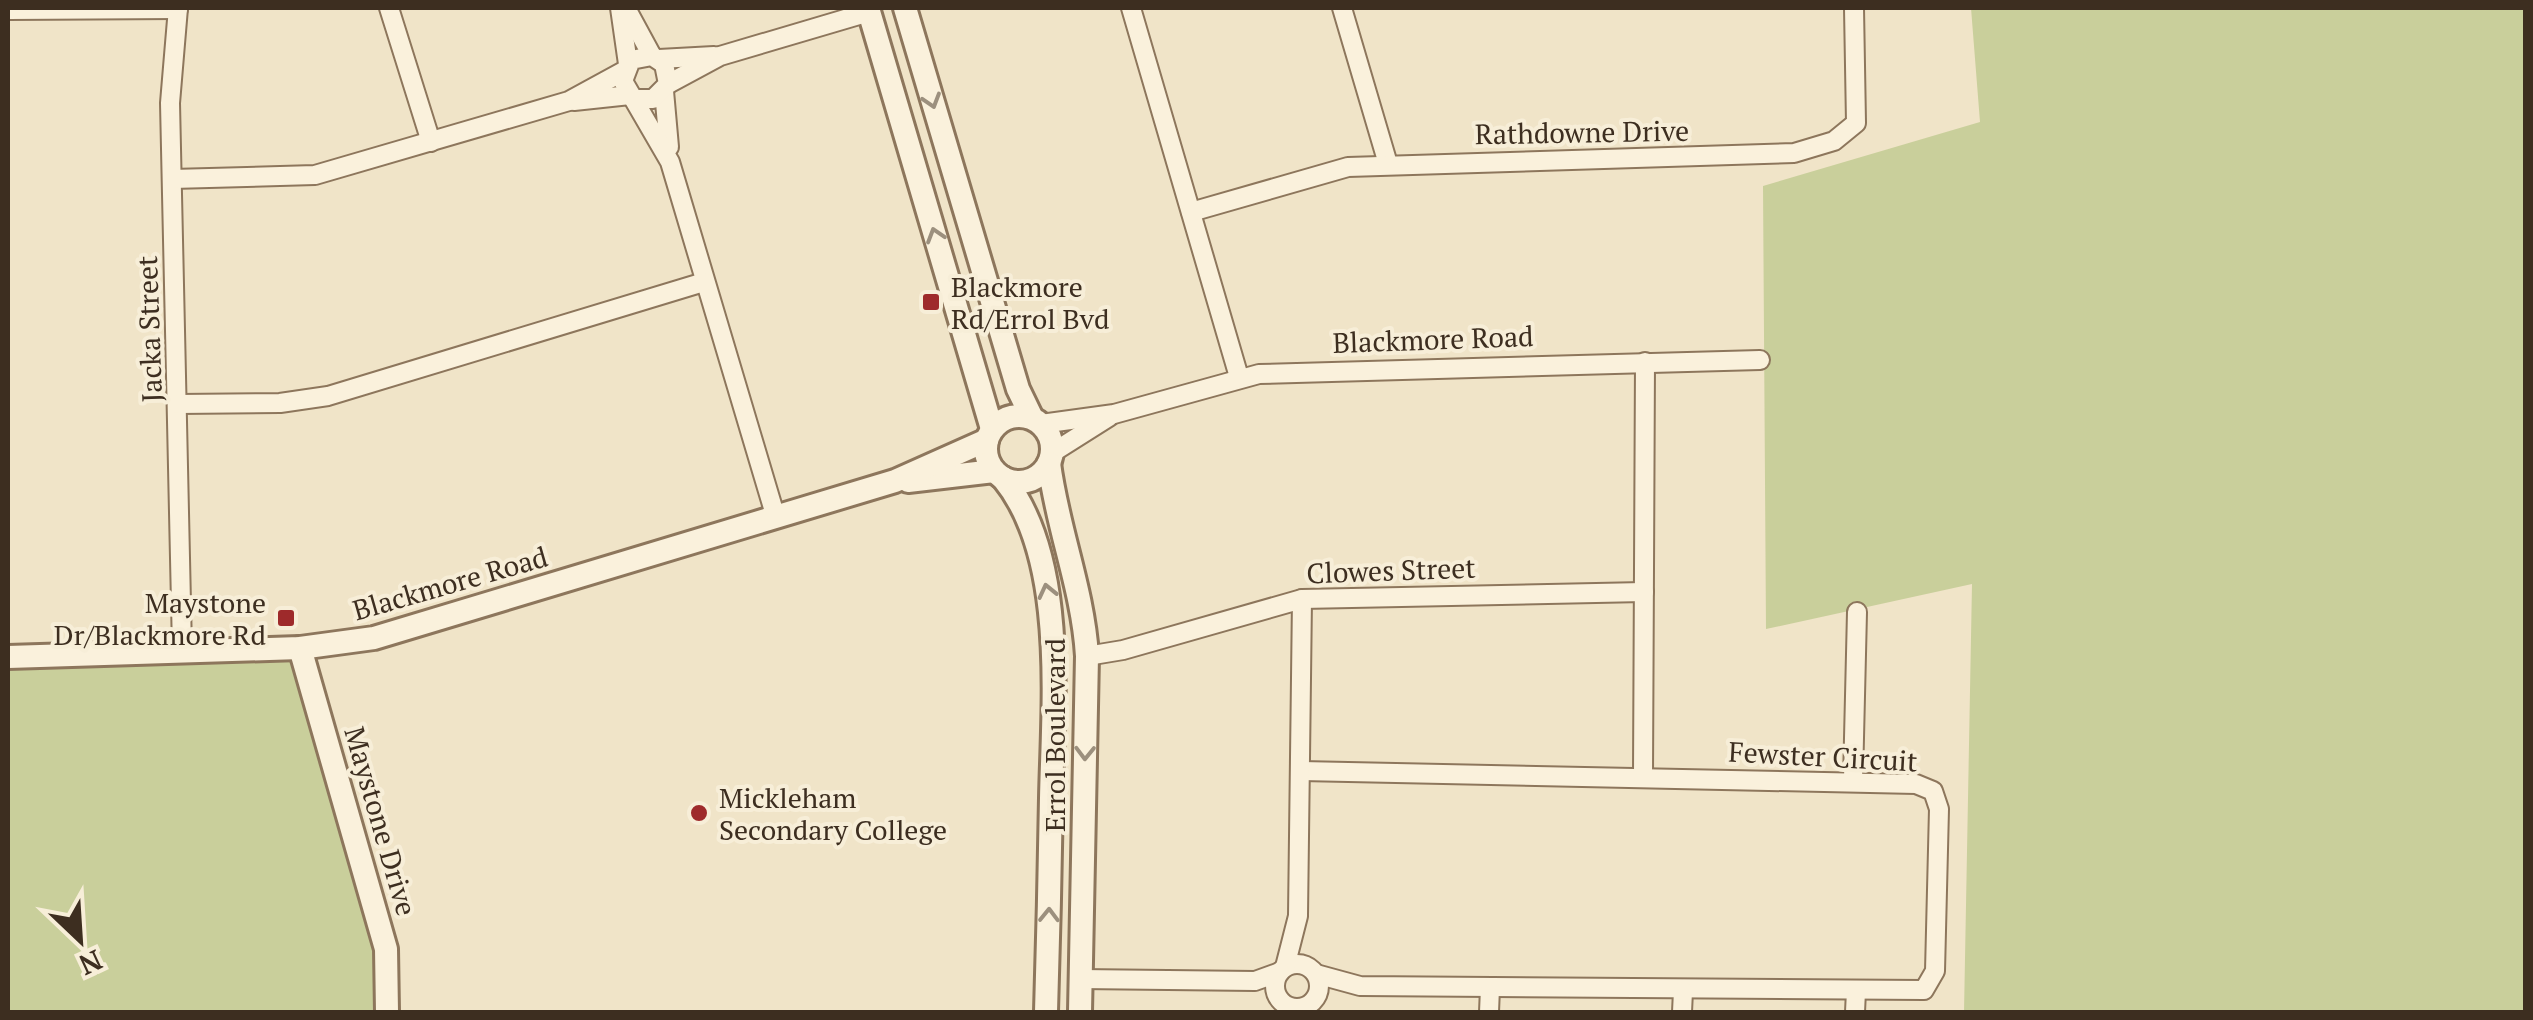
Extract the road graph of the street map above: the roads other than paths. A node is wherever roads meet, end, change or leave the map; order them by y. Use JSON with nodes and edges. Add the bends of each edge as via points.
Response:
{"nodes":[{"id":1,"x":178,"y":8,"type":"edge"},
{"id":2,"x":389,"y":8,"type":"edge"},
{"id":3,"x":623,"y":8,"type":"edge"},
{"id":4,"x":905,"y":8,"type":"edge"},
{"id":5,"x":1131,"y":8,"type":"edge"},
{"id":6,"x":1342,"y":8,"type":"edge"},
{"id":7,"x":1854,"y":8,"type":"edge"},
{"id":8,"x":8,"y":10,"type":"edge"},
{"id":9,"x":868,"y":10,"type":"edge"},
{"id":10,"x":720,"y":56,"type":"junction"},
{"id":11,"x":655,"y":57,"type":"junction"},
{"id":12,"x":626,"y":67,"type":"junction"},
{"id":13,"x":666,"y":88,"type":"junction"},
{"id":14,"x":634,"y":97,"type":"junction"},
{"id":15,"x":569,"y":101,"type":"junction"},
{"id":16,"x":431,"y":142,"type":"junction"},
{"id":17,"x":670,"y":162,"type":"junction"},
{"id":18,"x":1388,"y":164,"type":"junction"},
{"id":19,"x":172,"y":180,"type":"junction"},
{"id":20,"x":1191,"y":212,"type":"junction"},
{"id":21,"x":704,"y":282,"type":"junction"},
{"id":22,"x":1760,"y":360,"type":"dead end"},
{"id":23,"x":1645,"y":362,"type":"junction"},
{"id":24,"x":1239,"y":377,"type":"junction"},
{"id":25,"x":178,"y":404,"type":"junction"},
{"id":26,"x":1114,"y":414,"type":"junction"},
{"id":27,"x":1036,"y":421,"type":"junction"},
{"id":28,"x":989,"y":434,"type":"junction"},
{"id":29,"x":1051,"y":458,"type":"junction"},
{"id":30,"x":998,"y":475,"type":"junction"},
{"id":31,"x":894,"y":481,"type":"junction"},
{"id":32,"x":776,"y":518,"type":"junction"},
{"id":33,"x":1644,"y":592,"type":"junction"},
{"id":34,"x":1302,"y":599,"type":"junction"},
{"id":35,"x":1857,"y":612,"type":"dead end"},
{"id":36,"x":300,"y":648,"type":"junction"},
{"id":37,"x":182,"y":649,"type":"junction"},
{"id":38,"x":1087,"y":656,"type":"junction"},
{"id":39,"x":8,"y":657,"type":"edge"},
{"id":40,"x":1301,"y":771,"type":"junction"},
{"id":41,"x":1643,"y":776,"type":"junction"},
{"id":42,"x":1853,"y":780,"type":"junction"},
{"id":43,"x":1298,"y":916,"type":"junction"},
{"id":44,"x":1282,"y":969,"type":"junction"},
{"id":45,"x":1314,"y":971,"type":"junction"},
{"id":46,"x":1080,"y":979,"type":"junction"},
{"id":47,"x":1220,"y":981,"type":"junction"},
{"id":48,"x":1360,"y":986,"type":"junction"},
{"id":49,"x":1490,"y":988,"type":"junction"},
{"id":50,"x":1683,"y":991,"type":"junction"},
{"id":51,"x":1856,"y":991,"type":"junction"},
{"id":52,"x":1297,"y":1006,"type":"edge"},
{"id":53,"x":387,"y":1012,"type":"edge"},
{"id":54,"x":1046,"y":1012,"type":"edge"},
{"id":55,"x":1080,"y":1012,"type":"edge"},
{"id":56,"x":1490,"y":1012,"type":"edge"},
{"id":57,"x":1682,"y":1012,"type":"edge"},
{"id":58,"x":1855,"y":1012,"type":"edge"}],
"edges":[{"from":1,"to":8,"type":"street"},
{"from":1,"to":19,"type":"street","name":"Jacka Street"},
{"from":2,"to":16,"type":"street"},
{"from":3,"to":11,"type":"street"},
{"from":3,"to":12,"type":"street"},
{"from":4,"to":27,"type":"street","one_way":true,"via":[[1018,388]]},
{"from":5,"to":20,"type":"street"},
{"from":6,"to":18,"type":"street"},
{"from":7,"to":18,"type":"street","name":"Rathdowne Drive","via":[[1856,123],[1834,140],[1767,155]]},
{"from":9,"to":10,"type":"street"},
{"from":28,"to":9,"type":"street","one_way":true},
{"from":10,"to":11,"type":"street"},
{"from":10,"to":13,"type":"street"},
{"from":11,"to":12,"type":"street","via":[[638,56]]},
{"from":11,"to":13,"type":"street","via":[[667,70]]},
{"from":12,"to":14,"type":"street","via":[[623,82]]},
{"from":12,"to":15,"type":"street"},
{"from":13,"to":14,"type":"street","via":[[653,100]]},
{"from":13,"to":17,"type":"street"},
{"from":14,"to":15,"type":"street"},
{"from":14,"to":17,"type":"street"},
{"from":15,"to":16,"type":"street"},
{"from":16,"to":19,"type":"street","via":[[315,175]]},
{"from":17,"to":21,"type":"street"},
{"from":18,"to":20,"type":"street","name":"Rathdowne Drive","via":[[1348,166]]},
{"from":19,"to":25,"type":"street","name":"Jacka Street"},
{"from":20,"to":24,"type":"street"},
{"from":21,"to":25,"type":"street","via":[[328,396]]},
{"from":21,"to":32,"type":"street"},
{"from":22,"to":23,"type":"street","name":"Blackmore Road"},
{"from":23,"to":24,"type":"street","name":"Blackmore Road"},
{"from":23,"to":33,"type":"street"},
{"from":24,"to":26,"type":"street","name":"Blackmore Road"},
{"from":25,"to":37,"type":"street","name":"Jacka Street"},
{"from":26,"to":27,"type":"street","name":"Blackmore Road"},
{"from":26,"to":29,"type":"street","name":"Blackmore Road"},
{"from":27,"to":28,"type":"street","via":[[1010,417]]},
{"from":27,"to":29,"type":"street","via":[[1052,442]]},
{"from":28,"to":30,"type":"street","via":[[988,462]]},
{"from":28,"to":31,"type":"street","name":"Blackmore Road"},
{"from":29,"to":30,"type":"street","via":[[1024,482]]},
{"from":29,"to":38,"type":"street","name":"Errol Boulevard"},
{"from":30,"to":31,"type":"street","name":"Blackmore Road"},
{"from":54,"to":30,"type":"street","name":"Errol Boulevard","one_way":true,"via":[[1054,630],[1036,549],[1014,492]]},
{"from":31,"to":32,"type":"street","name":"Blackmore Road"},
{"from":32,"to":36,"type":"street","name":"Blackmore Road","via":[[374,638]]},
{"from":33,"to":34,"type":"street","name":"Clowes Street"},
{"from":33,"to":41,"type":"street"},
{"from":34,"to":38,"type":"street","name":"Clowes Street"},
{"from":34,"to":40,"type":"street"},
{"from":35,"to":42,"type":"street"},
{"from":36,"to":37,"type":"street","name":"Blackmore Road"},
{"from":36,"to":53,"type":"street","name":"Maystone Drive","via":[[386,949]]},
{"from":37,"to":39,"type":"street","name":"Blackmore Road"},
{"from":38,"to":46,"type":"street","name":"Errol Boulevard","one_way":true},
{"from":40,"to":41,"type":"street","name":"Fewster Circuit"},
{"from":40,"to":43,"type":"street"},
{"from":41,"to":42,"type":"street","name":"Fewster Circuit"},
{"from":42,"to":51,"type":"street","name":"Fewster Circuit","via":[[1926,786],[1939,809],[1934,979],[1924,990]]},
{"from":43,"to":44,"type":"street"},
{"from":43,"to":45,"type":"street"},
{"from":44,"to":45,"type":"street","via":[[1299,963]]},
{"from":44,"to":47,"type":"street","via":[[1254,981]]},
{"from":44,"to":52,"type":"street","via":[[1275,986]]},
{"from":45,"to":48,"type":"street","name":"Fewster Circuit"},
{"from":45,"to":52,"type":"street","via":[[1320,988]]},
{"from":46,"to":47,"type":"street"},
{"from":46,"to":55,"type":"street","name":"Errol Boulevard"},
{"from":47,"to":52,"type":"street"},
{"from":48,"to":49,"type":"street","name":"Fewster Circuit"},
{"from":48,"to":52,"type":"street","name":"Fewster Circuit"},
{"from":49,"to":50,"type":"street","name":"Fewster Circuit"},
{"from":49,"to":56,"type":"street"},
{"from":50,"to":51,"type":"street","name":"Fewster Circuit"},
{"from":50,"to":57,"type":"street"},
{"from":51,"to":58,"type":"street"}]}
